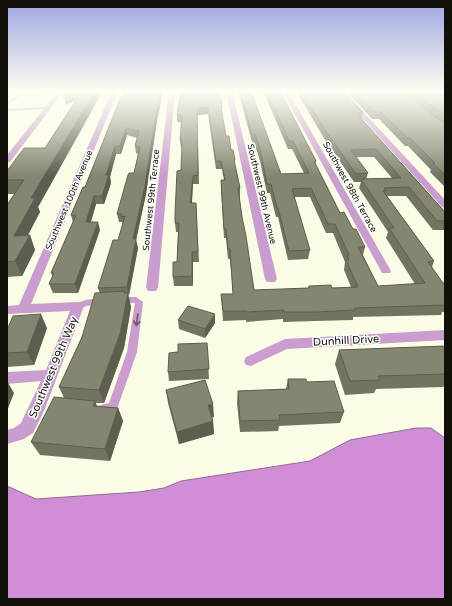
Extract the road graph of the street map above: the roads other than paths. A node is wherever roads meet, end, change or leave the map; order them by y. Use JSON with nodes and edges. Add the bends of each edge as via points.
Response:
{"nodes":[{"id":1,"x":39,"y":119,"type":"edge"},
{"id":2,"x":103,"y":119,"type":"edge"},
{"id":3,"x":169,"y":119,"type":"edge"},
{"id":4,"x":235,"y":119,"type":"edge"},
{"id":5,"x":301,"y":119,"type":"edge"},
{"id":6,"x":367,"y":119,"type":"edge"},
{"id":7,"x":7,"y":160,"type":"edge"},
{"id":8,"x":445,"y":205,"type":"edge"},
{"id":9,"x":386,"y":271,"type":"dead end"},
{"id":10,"x":270,"y":279,"type":"dead end"},
{"id":11,"x":152,"y":288,"type":"dead end"},
{"id":12,"x":78,"y":306,"type":"junction"},
{"id":13,"x":23,"y":309,"type":"junction"},
{"id":14,"x":7,"y":310,"type":"edge"},
{"id":15,"x":445,"y":335,"type":"edge"},
{"id":16,"x":251,"y":361,"type":"dead end"},
{"id":17,"x":50,"y":375,"type":"junction"},
{"id":18,"x":7,"y":378,"type":"edge"},
{"id":19,"x":89,"y":408,"type":"edge"},
{"id":20,"x":7,"y":436,"type":"edge"}],
"edges":[{"from":1,"to":7,"type":"street"},
{"from":2,"to":13,"type":"street","name":"Southwest 100th Avenue"},
{"from":3,"to":11,"type":"street","name":"Southwest 99th Terrace"},
{"from":4,"to":10,"type":"street","name":"Southwest 99th Avenue"},
{"from":5,"to":9,"type":"street","name":"Southwest 98th Terrace"},
{"from":6,"to":8,"type":"street"},
{"from":12,"to":13,"type":"street"},
{"from":12,"to":17,"type":"street","name":"Southwest 99th Way"},
{"from":12,"to":19,"type":"lane","one_way":true,"via":[[94,302],[139,302],[132,352],[114,404],[106,409]]},
{"from":13,"to":14,"type":"street"},
{"from":15,"to":16,"type":"street","name":"Dunhill Drive","via":[[285,344]]},
{"from":17,"to":18,"type":"street"},
{"from":17,"to":20,"type":"street","name":"Southwest 99th Way","via":[[42,404],[27,428],[18,434]]}]}
